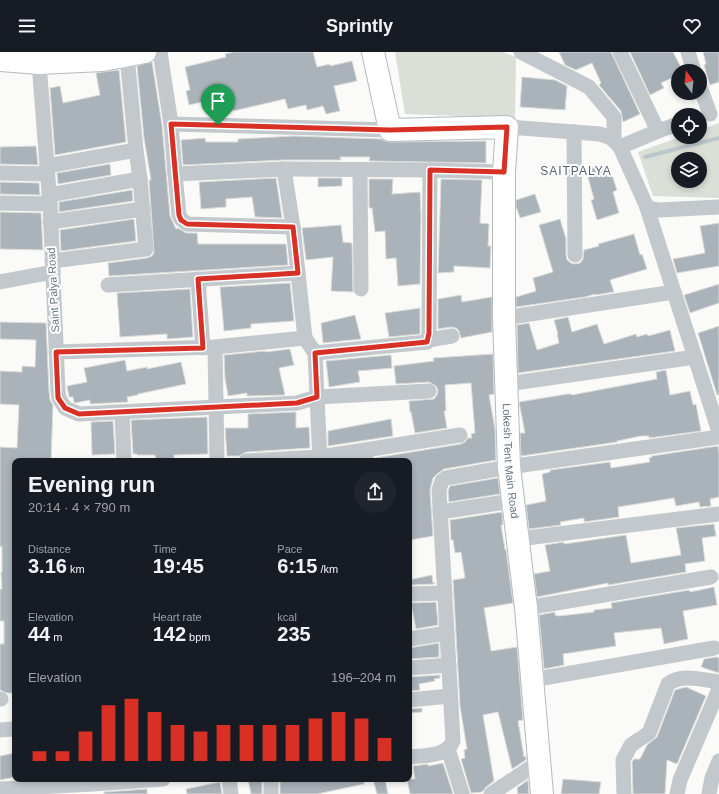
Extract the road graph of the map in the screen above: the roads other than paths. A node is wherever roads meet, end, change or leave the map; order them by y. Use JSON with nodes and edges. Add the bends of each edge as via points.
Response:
{"nodes":[{"id":1,"x":160,"y":52,"type":"edge"},
{"id":2,"x":373,"y":52,"type":"edge"},
{"id":3,"x":522,"y":52,"type":"edge"},
{"id":4,"x":620,"y":52,"type":"edge"},
{"id":5,"x":688,"y":52,"type":"edge"},
{"id":6,"x":136,"y":54,"type":"edge"},
{"id":7,"x":103,"y":56,"type":"edge"},
{"id":8,"x":28,"y":59,"type":"edge"},
{"id":9,"x":0,"y":60,"type":"edge"},
{"id":10,"x":692,"y":64,"type":"edge"},
{"id":11,"x":705,"y":100,"type":"edge"},
{"id":12,"x":710,"y":114,"type":"edge"},
{"id":13,"x":171,"y":124,"type":"junction"},
{"id":14,"x":671,"y":126,"type":"edge"},
{"id":15,"x":507,"y":127,"type":"junction"},
{"id":16,"x":390,"y":130,"type":"junction"},
{"id":17,"x":658,"y":131,"type":"junction"},
{"id":18,"x":574,"y":132,"type":"junction"},
{"id":19,"x":617,"y":143,"type":"junction"},
{"id":20,"x":136,"y":150,"type":"junction"},
{"id":21,"x":284,"y":169,"type":"junction"},
{"id":22,"x":47,"y":170,"type":"junction"},
{"id":23,"x":360,"y":170,"type":"junction"},
{"id":24,"x":430,"y":170,"type":"junction"},
{"id":25,"x":504,"y":172,"type":"junction"},
{"id":26,"x":0,"y":173,"type":"edge"},
{"id":27,"x":175,"y":174,"type":"junction"},
{"id":28,"x":140,"y":179,"type":"junction"},
{"id":29,"x":49,"y":199,"type":"junction"},
{"id":30,"x":0,"y":203,"type":"edge"},
{"id":31,"x":646,"y":205,"type":"junction"},
{"id":32,"x":719,"y":207,"type":"edge"},
{"id":33,"x":143,"y":209,"type":"junction"},
{"id":34,"x":50,"y":222,"type":"junction"},
{"id":35,"x":293,"y":227,"type":"junction"},
{"id":36,"x":575,"y":255,"type":"dead end"},
{"id":37,"x":52,"y":267,"type":"junction"},
{"id":38,"x":298,"y":273,"type":"junction"},
{"id":39,"x":198,"y":279,"type":"junction"},
{"id":40,"x":0,"y":282,"type":"edge"},
{"id":41,"x":108,"y":285,"type":"dead end"},
{"id":42,"x":361,"y":289,"type":"dead end"},
{"id":43,"x":674,"y":292,"type":"junction"},
{"id":44,"x":504,"y":318,"type":"junction"},
{"id":45,"x":452,"y":336,"type":"dead end"},
{"id":46,"x":305,"y":338,"type":"junction"},
{"id":47,"x":428,"y":340,"type":"junction"},
{"id":48,"x":209,"y":348,"type":"junction"},
{"id":49,"x":56,"y":352,"type":"junction"},
{"id":50,"x":315,"y":353,"type":"junction"},
{"id":51,"x":695,"y":357,"type":"junction"},
{"id":52,"x":507,"y":384,"type":"junction"},
{"id":53,"x":429,"y":391,"type":"dead end"},
{"id":54,"x":317,"y":397,"type":"junction"},
{"id":55,"x":216,"y":406,"type":"junction"},
{"id":56,"x":122,"y":412,"type":"junction"},
{"id":57,"x":719,"y":432,"type":"edge"},
{"id":58,"x":460,"y":435,"type":"dead end"},
{"id":59,"x":719,"y":437,"type":"edge"},
{"id":60,"x":365,"y":455,"type":"edge"},
{"id":61,"x":124,"y":458,"type":"edge"},
{"id":62,"x":217,"y":458,"type":"edge"},
{"id":63,"x":320,"y":458,"type":"edge"},
{"id":64,"x":331,"y":458,"type":"edge"},
{"id":65,"x":510,"y":467,"type":"junction"},
{"id":66,"x":513,"y":501,"type":"junction"},
{"id":67,"x":440,"y":512,"type":"junction"},
{"id":68,"x":719,"y":514,"type":"edge"},
{"id":69,"x":518,"y":539,"type":"junction"},
{"id":70,"x":711,"y":577,"type":"dead end"},
{"id":71,"x":445,"y":593,"type":"junction"},
{"id":72,"x":412,"y":594,"type":"edge"},
{"id":73,"x":526,"y":608,"type":"junction"},
{"id":74,"x":447,"y":633,"type":"junction"},
{"id":75,"x":412,"y":639,"type":"edge"},
{"id":76,"x":714,"y":648,"type":"dead end"},
{"id":77,"x":449,"y":665,"type":"junction"},
{"id":78,"x":412,"y":668,"type":"edge"},
{"id":79,"x":532,"y":680,"type":"junction"},
{"id":80,"x":719,"y":682,"type":"edge"},
{"id":81,"x":719,"y":689,"type":"edge"},
{"id":82,"x":450,"y":696,"type":"junction"},
{"id":83,"x":412,"y":700,"type":"edge"},
{"id":84,"x":448,"y":749,"type":"junction"},
{"id":85,"x":412,"y":757,"type":"edge"},
{"id":86,"x":719,"y":761,"type":"edge"},
{"id":87,"x":539,"y":762,"type":"junction"},
{"id":88,"x":93,"y":782,"type":"edge"},
{"id":89,"x":141,"y":782,"type":"edge"},
{"id":90,"x":229,"y":782,"type":"edge"},
{"id":91,"x":271,"y":782,"type":"edge"},
{"id":92,"x":39,"y":783,"type":"edge"},
{"id":93,"x":126,"y":784,"type":"edge"},
{"id":94,"x":0,"y":789,"type":"edge"},
{"id":95,"x":65,"y":790,"type":"edge"},
{"id":96,"x":231,"y":794,"type":"edge"},
{"id":97,"x":271,"y":794,"type":"edge"},
{"id":98,"x":462,"y":794,"type":"edge"},
{"id":99,"x":490,"y":794,"type":"edge"},
{"id":100,"x":542,"y":794,"type":"edge"},
{"id":101,"x":624,"y":794,"type":"edge"},
{"id":102,"x":677,"y":794,"type":"edge"},
{"id":103,"x":708,"y":794,"type":"edge"}],
"edges":[{"from":1,"to":13,"type":"street"},
{"from":2,"to":16,"type":"street"},
{"from":3,"to":19,"type":"street","via":[[589,87],[614,117]]},
{"from":4,"to":17,"type":"street"},
{"from":5,"to":10,"type":"street"},
{"from":6,"to":7,"type":"street"},
{"from":6,"to":20,"type":"street"},
{"from":7,"to":8,"type":"street"},
{"from":8,"to":9,"type":"street"},
{"from":8,"to":22,"type":"street","name":"Saint Palya Road"},
{"from":11,"to":12,"type":"street"},
{"from":13,"to":16,"type":"street"},
{"from":13,"to":27,"type":"street"},
{"from":14,"to":17,"type":"street"},
{"from":15,"to":16,"type":"street"},
{"from":15,"to":18,"type":"street"},
{"from":15,"to":25,"type":"street","name":"Lokesh Tent Main Road"},
{"from":17,"to":19,"type":"street"},
{"from":18,"to":19,"type":"street","via":[[606,135]]},
{"from":18,"to":36,"type":"street"},
{"from":19,"to":31,"type":"street"},
{"from":20,"to":22,"type":"street"},
{"from":20,"to":28,"type":"street"},
{"from":21,"to":23,"type":"street"},
{"from":21,"to":27,"type":"street"},
{"from":21,"to":35,"type":"street"},
{"from":22,"to":26,"type":"street"},
{"from":22,"to":29,"type":"street","name":"Saint Palya Road"},
{"from":23,"to":24,"type":"street"},
{"from":23,"to":42,"type":"street"},
{"from":24,"to":25,"type":"street"},
{"from":24,"to":47,"type":"street"},
{"from":25,"to":44,"type":"street","name":"Lokesh Tent Main Road"},
{"from":27,"to":35,"type":"street","via":[[179,215],[187,224]]},
{"from":28,"to":29,"type":"street"},
{"from":28,"to":33,"type":"street"},
{"from":29,"to":30,"type":"street"},
{"from":29,"to":34,"type":"street","name":"Saint Palya Road"},
{"from":31,"to":32,"type":"street","via":[[659,210]]},
{"from":31,"to":43,"type":"street"},
{"from":33,"to":34,"type":"street"},
{"from":33,"to":37,"type":"street","via":[[146,249]]},
{"from":34,"to":37,"type":"street","name":"Saint Palya Road"},
{"from":35,"to":38,"type":"street"},
{"from":37,"to":40,"type":"street"},
{"from":37,"to":49,"type":"street","name":"Saint Palya Road"},
{"from":38,"to":39,"type":"street"},
{"from":38,"to":46,"type":"street"},
{"from":39,"to":41,"type":"street"},
{"from":39,"to":48,"type":"street"},
{"from":43,"to":44,"type":"street"},
{"from":43,"to":51,"type":"street"},
{"from":44,"to":52,"type":"street","name":"Lokesh Tent Main Road"},
{"from":45,"to":47,"type":"street"},
{"from":46,"to":48,"type":"street"},
{"from":46,"to":50,"type":"street"},
{"from":47,"to":50,"type":"street"},
{"from":48,"to":49,"type":"street"},
{"from":48,"to":55,"type":"street"},
{"from":49,"to":56,"type":"street","name":"Saint Palya Road","via":[[58,398],[65,408],[79,414]]},
{"from":50,"to":54,"type":"street"},
{"from":51,"to":52,"type":"street"},
{"from":51,"to":57,"type":"street"},
{"from":52,"to":65,"type":"street","name":"Lokesh Tent Main Road"},
{"from":53,"to":54,"type":"street"},
{"from":54,"to":55,"type":"street","via":[[297,403]]},
{"from":54,"to":63,"type":"street"},
{"from":55,"to":56,"type":"street"},
{"from":55,"to":62,"type":"street"},
{"from":56,"to":61,"type":"street"},
{"from":58,"to":60,"type":"street"},
{"from":59,"to":65,"type":"street"},
{"from":60,"to":64,"type":"street"},
{"from":65,"to":66,"type":"street","name":"Lokesh Tent Main Road"},
{"from":65,"to":67,"type":"street","via":[[446,478],[439,490]]},
{"from":66,"to":67,"type":"street"},
{"from":66,"to":69,"type":"street","name":"Lokesh Tent Main Road"},
{"from":67,"to":71,"type":"street"},
{"from":68,"to":69,"type":"street"},
{"from":69,"to":73,"type":"street","name":"Lokesh Tent Main Road"},
{"from":70,"to":73,"type":"street"},
{"from":71,"to":72,"type":"street"},
{"from":71,"to":74,"type":"street"},
{"from":73,"to":79,"type":"street","name":"Lokesh Tent Main Road"},
{"from":74,"to":75,"type":"street"},
{"from":74,"to":77,"type":"street"},
{"from":76,"to":79,"type":"street"},
{"from":77,"to":78,"type":"street"},
{"from":77,"to":82,"type":"street"},
{"from":79,"to":87,"type":"street","name":"Lokesh Tent Main Road"},
{"from":80,"to":101,"type":"street","via":[[681,678],[674,679],[668,684],[649,733],[631,745],[623,760]]},
{"from":81,"to":102,"type":"street","via":[[680,780]]},
{"from":82,"to":83,"type":"street"},
{"from":82,"to":84,"type":"street","via":[[453,741]]},
{"from":84,"to":85,"type":"street","via":[[442,753]]},
{"from":84,"to":98,"type":"street"},
{"from":86,"to":103,"type":"street"},
{"from":87,"to":99,"type":"street"},
{"from":87,"to":100,"type":"street","name":"Lokesh Tent Main Road"},
{"from":88,"to":93,"type":"street"},
{"from":88,"to":95,"type":"street"},
{"from":89,"to":93,"type":"street"},
{"from":90,"to":96,"type":"street"},
{"from":91,"to":97,"type":"street"},
{"from":92,"to":94,"type":"street"},
{"from":92,"to":95,"type":"street"}]}
